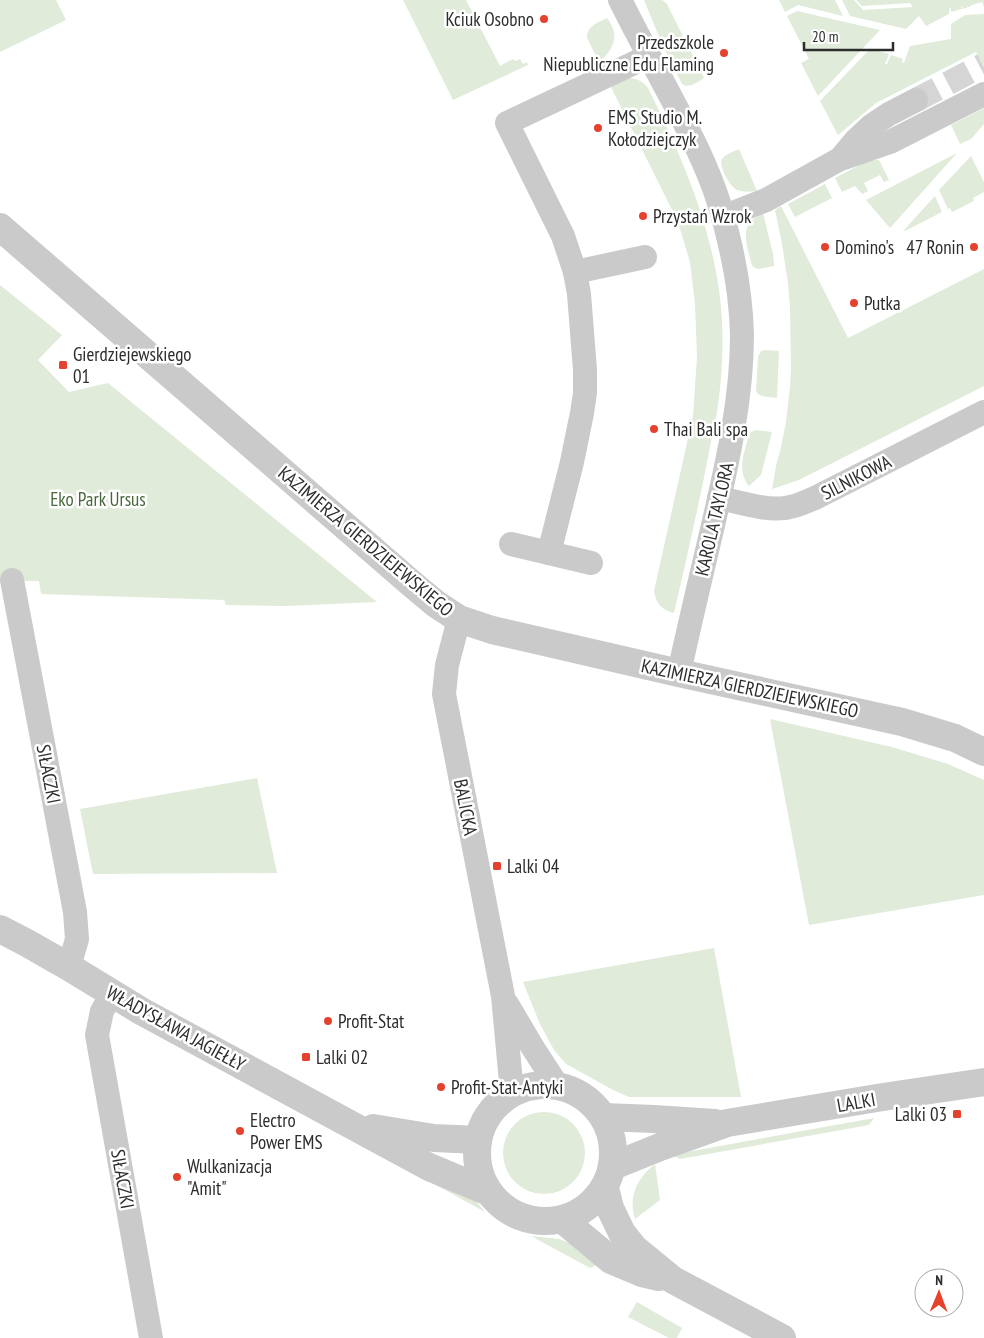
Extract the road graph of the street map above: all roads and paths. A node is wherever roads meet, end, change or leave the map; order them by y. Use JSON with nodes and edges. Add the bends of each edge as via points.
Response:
{"nodes":[{"id":1,"x":620,"y":0,"type":"edge"},
{"id":2,"x":650,"y":56,"type":"junction"},
{"id":3,"x":984,"y":94,"type":"edge"},
{"id":4,"x":916,"y":100,"type":"tunnel mouth"},
{"id":5,"x":840,"y":159,"type":"junction"},
{"id":6,"x":723,"y":217,"type":"junction"},
{"id":7,"x":0,"y":227,"type":"edge"},
{"id":8,"x":645,"y":257,"type":"dead end"},
{"id":9,"x":575,"y":272,"type":"junction"},
{"id":10,"x":984,"y":412,"type":"edge"},
{"id":11,"x":719,"y":498,"type":"junction"},
{"id":12,"x":511,"y":544,"type":"dead end"},
{"id":13,"x":550,"y":552,"type":"junction"},
{"id":14,"x":591,"y":563,"type":"dead end"},
{"id":15,"x":12,"y":580,"type":"dead end"},
{"id":16,"x":459,"y":619,"type":"junction"},
{"id":17,"x":679,"y":673,"type":"junction"},
{"id":18,"x":984,"y":752,"type":"edge"},
{"id":19,"x":0,"y":929,"type":"edge"},
{"id":20,"x":69,"y":967,"type":"junction"},
{"id":21,"x":112,"y":994,"type":"junction"},
{"id":22,"x":503,"y":996,"type":"junction"},
{"id":23,"x":984,"y":1082,"type":"edge"},
{"id":24,"x":557,"y":1085,"type":"junction"},
{"id":25,"x":512,"y":1094,"type":"junction"},
{"id":26,"x":604,"y":1117,"type":"junction"},
{"id":27,"x":727,"y":1123,"type":"junction"},
{"id":28,"x":353,"y":1125,"type":"junction"},
{"id":29,"x":478,"y":1140,"type":"junction"},
{"id":30,"x":609,"y":1177,"type":"junction"},
{"id":31,"x":489,"y":1192,"type":"junction"},
{"id":32,"x":563,"y":1220,"type":"junction"},
{"id":33,"x":673,"y":1280,"type":"junction"},
{"id":34,"x":151,"y":1338,"type":"edge"},
{"id":35,"x":782,"y":1338,"type":"edge"}],
"edges":[{"from":1,"to":2,"type":"street","name":"KAROLA TAYLORA"},
{"from":2,"to":6,"type":"street","name":"KAROLA TAYLORA","via":[[692,136]]},
{"from":2,"to":9,"type":"street","via":[[507,123],[563,236]]},
{"from":3,"to":5,"type":"street","via":[[890,142]]},
{"from":4,"to":5,"type":"street","via":[[871,126]]},
{"from":5,"to":6,"type":"street","via":[[766,200]]},
{"from":6,"to":11,"type":"street","name":"KAROLA TAYLORA","via":[[738,292],[742,342],[737,412]]},
{"from":7,"to":16,"type":"street","name":"KAZIMIERZA GIERDZIEJEWSKIEGO","via":[[412,584]]},
{"from":8,"to":9,"type":"street"},
{"from":9,"to":13,"type":"street","via":[[580,294],[585,393]]},
{"from":10,"to":11,"type":"street","name":"SILNIKOWA","via":[[800,504],[784,509]]},
{"from":11,"to":17,"type":"street","name":"KAROLA TAYLORA"},
{"from":12,"to":13,"type":"street"},
{"from":13,"to":14,"type":"street"},
{"from":15,"to":20,"type":"street","name":"SIŁACZKI","via":[[75,912],[77,939]]},
{"from":16,"to":17,"type":"street","name":"KAZIMIERZA GIERDZIEJEWSKIEGO","via":[[492,630]]},
{"from":16,"to":22,"type":"street","name":"BALICKA","via":[[447,665],[444,694]]},
{"from":17,"to":18,"type":"street","name":"KAZIMIERZA GIERDZIEJEWSKIEGO","via":[[902,722],[955,738]]},
{"from":19,"to":20,"type":"street","name":"WŁADYSŁAWA JAGIEŁŁY"},
{"from":20,"to":21,"type":"street","name":"WŁADYSŁAWA JAGIEŁŁY"},
{"from":21,"to":28,"type":"street","name":"WŁADYSŁAWA JAGIEŁŁY"},
{"from":21,"to":34,"type":"street","name":"SIŁACZKI","via":[[102,1011],[97,1035]]},
{"from":22,"to":24,"type":"street","name":"BALICKA"},
{"from":22,"to":25,"type":"street","name":"BALICKA"},
{"from":23,"to":27,"type":"street","name":"LALKI"},
{"from":24,"to":25,"type":"street","via":[[526,1087]]},
{"from":24,"to":26,"type":"street","via":[[584,1096]]},
{"from":25,"to":29,"type":"street","via":[[490,1113]]},
{"from":26,"to":27,"type":"street","name":"LALKI"},
{"from":26,"to":30,"type":"street","via":[[614,1150]]},
{"from":27,"to":30,"type":"street","name":"LALKI","via":[[660,1147]]},
{"from":28,"to":29,"type":"street","name":"WŁADYSŁAWA JAGIEŁŁY","via":[[434,1138]]},
{"from":28,"to":31,"type":"street","name":"WŁADYSŁAWA JAGIEŁŁY","via":[[429,1167]]},
{"from":29,"to":31,"type":"street","via":[[477,1158]]},
{"from":30,"to":32,"type":"street","via":[[594,1202]]},
{"from":30,"to":33,"type":"street","via":[[610,1208],[622,1233],[634,1248]]},
{"from":31,"to":32,"type":"street","via":[[514,1214],[546,1222]]},
{"from":32,"to":33,"type":"street","via":[[611,1260],[642,1273]]},
{"from":33,"to":35,"type":"street"}]}
